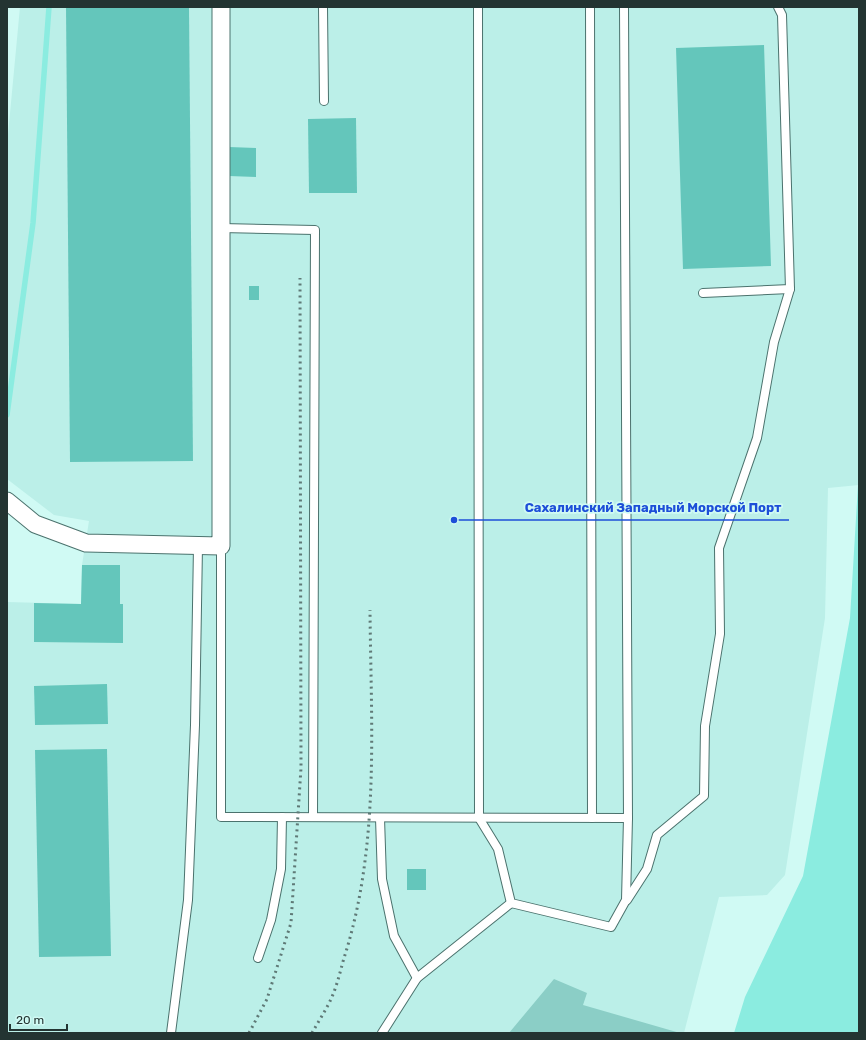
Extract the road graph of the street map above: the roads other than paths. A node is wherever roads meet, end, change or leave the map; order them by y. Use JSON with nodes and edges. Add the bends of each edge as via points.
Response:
{"nodes":[{"id":1,"x":222,"y":7,"type":"edge"},
{"id":2,"x":323,"y":7,"type":"edge"},
{"id":3,"x":478,"y":7,"type":"edge"},
{"id":4,"x":590,"y":7,"type":"edge"},
{"id":5,"x":624,"y":7,"type":"edge"},
{"id":6,"x":778,"y":7,"type":"edge"},
{"id":7,"x":324,"y":101,"type":"dead end"},
{"id":8,"x":221,"y":228,"type":"junction"},
{"id":9,"x":790,"y":290,"type":"junction"},
{"id":10,"x":703,"y":293,"type":"dead end"},
{"id":11,"x":7,"y":501,"type":"edge"},
{"id":12,"x":198,"y":546,"type":"junction"},
{"id":13,"x":221,"y":546,"type":"junction"},
{"id":14,"x":282,"y":817,"type":"junction"},
{"id":15,"x":313,"y":817,"type":"junction"},
{"id":16,"x":380,"y":818,"type":"junction"},
{"id":17,"x":479,"y":818,"type":"junction"},
{"id":18,"x":592,"y":818,"type":"junction"},
{"id":19,"x":628,"y":818,"type":"junction"},
{"id":20,"x":626,"y":900,"type":"junction"},
{"id":21,"x":511,"y":903,"type":"junction"},
{"id":22,"x":258,"y":958,"type":"dead end"},
{"id":23,"x":417,"y":978,"type":"junction"},
{"id":24,"x":171,"y":1033,"type":"edge"},
{"id":25,"x":382,"y":1033,"type":"edge"}],
"edges":[{"from":1,"to":8,"type":"street"},
{"from":2,"to":7,"type":"lane"},
{"from":3,"to":17,"type":"lane"},
{"from":4,"to":18,"type":"lane"},
{"from":5,"to":19,"type":"lane"},
{"from":6,"to":9,"type":"lane","via":[[782,16]]},
{"from":8,"to":13,"type":"street"},
{"from":8,"to":15,"type":"lane","via":[[315,230]]},
{"from":9,"to":10,"type":"lane"},
{"from":9,"to":20,"type":"lane","via":[[774,342],[756,438],[719,548],[720,634],[705,726],[704,796],[657,836],[648,869]]},
{"from":11,"to":12,"type":"street","via":[[35,524],[86,543]]},
{"from":12,"to":13,"type":"street"},
{"from":12,"to":24,"type":"lane","via":[[195,725],[188,900]]},
{"from":13,"to":14,"type":"lane","via":[[221,817]]},
{"from":14,"to":15,"type":"lane"},
{"from":14,"to":22,"type":"lane","via":[[281,869],[271,920]]},
{"from":15,"to":16,"type":"lane"},
{"from":16,"to":17,"type":"lane"},
{"from":16,"to":23,"type":"lane","via":[[382,879],[394,936]]},
{"from":17,"to":18,"type":"lane"},
{"from":17,"to":21,"type":"lane","via":[[498,849]]},
{"from":18,"to":19,"type":"lane"},
{"from":19,"to":20,"type":"lane"},
{"from":20,"to":21,"type":"lane","via":[[611,927]]},
{"from":21,"to":23,"type":"lane"},
{"from":23,"to":25,"type":"lane"}]}
